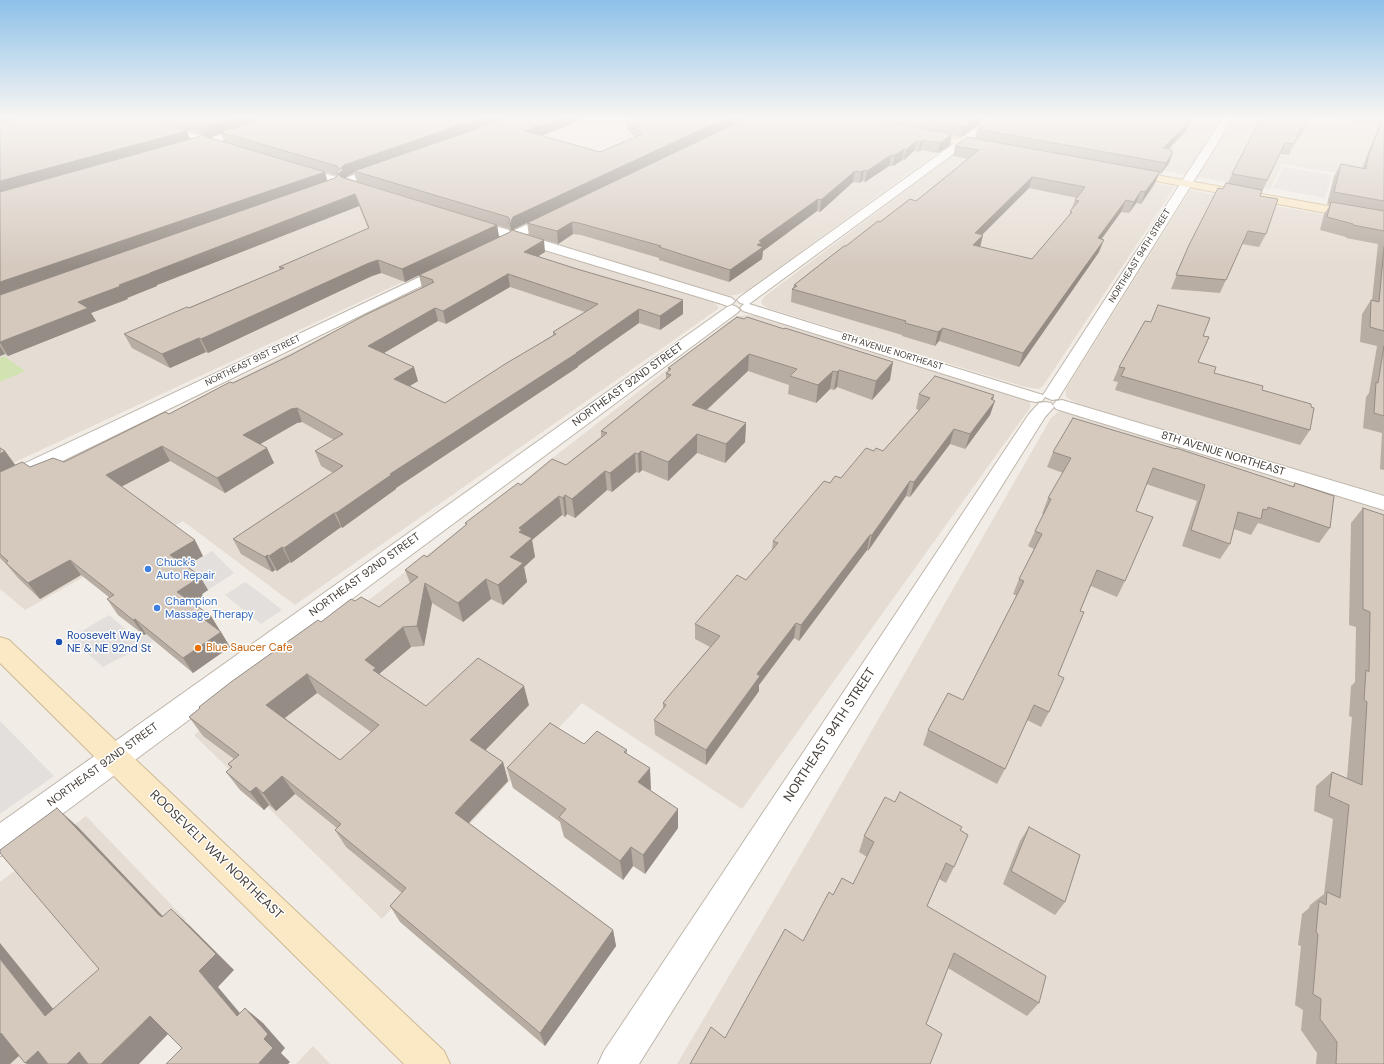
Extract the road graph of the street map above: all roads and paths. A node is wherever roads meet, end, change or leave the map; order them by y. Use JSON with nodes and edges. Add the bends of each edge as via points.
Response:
{"nodes":[{"id":1,"x":290,"y":168,"type":"edge"},
{"id":2,"x":385,"y":168,"type":"edge"},
{"id":3,"x":929,"y":168,"type":"edge"},
{"id":4,"x":1196,"y":168,"type":"edge"},
{"id":5,"x":1116,"y":171,"type":"edge"},
{"id":6,"x":350,"y":182,"type":"junction"},
{"id":7,"x":1186,"y":184,"type":"junction"},
{"id":8,"x":361,"y":189,"type":"edge"},
{"id":9,"x":564,"y":212,"type":"edge"},
{"id":10,"x":460,"y":220,"type":"edge"},
{"id":11,"x":1384,"y":220,"type":"edge"},
{"id":12,"x":509,"y":238,"type":"junction"},
{"id":13,"x":464,"y":259,"type":"edge"},
{"id":14,"x":738,"y":305,"type":"junction"},
{"id":15,"x":1049,"y":401,"type":"junction"},
{"id":16,"x":0,"y":483,"type":"edge"},
{"id":17,"x":1384,"y":503,"type":"edge"},
{"id":18,"x":0,"y":647,"type":"edge"},
{"id":19,"x":114,"y":757,"type":"junction"},
{"id":20,"x":0,"y":841,"type":"edge"},
{"id":21,"x":431,"y":1064,"type":"edge"},
{"id":22,"x":617,"y":1064,"type":"edge"}],
"edges":[{"from":1,"to":6,"type":"street","via":[[332,185]]},
{"from":2,"to":6,"type":"street"},
{"from":3,"to":14,"type":"street","name":"NORTHEAST 92ND STREET"},
{"from":4,"to":7,"type":"street","name":"NORTHEAST 94TH STREET"},
{"from":5,"to":7,"type":"main road"},
{"from":6,"to":8,"type":"street"},
{"from":7,"to":11,"type":"main road"},
{"from":7,"to":15,"type":"street","name":"NORTHEAST 94TH STREET"},
{"from":9,"to":12,"type":"street"},
{"from":10,"to":12,"type":"street","name":"8TH AVENUE NORTHEAST"},
{"from":12,"to":14,"type":"street","name":"8TH AVENUE NORTHEAST"},
{"from":13,"to":16,"type":"street","name":"NORTHEAST 91ST STREET"},
{"from":14,"to":15,"type":"street","name":"8TH AVENUE NORTHEAST"},
{"from":14,"to":19,"type":"street","name":"NORTHEAST 92ND STREET"},
{"from":15,"to":17,"type":"street","name":"8TH AVENUE NORTHEAST"},
{"from":15,"to":22,"type":"street","name":"NORTHEAST 94TH STREET","via":[[1038,414]]},
{"from":18,"to":19,"type":"main road","name":"ROOSEVELT WAY NORTHEAST"},
{"from":19,"to":20,"type":"street","name":"NORTHEAST 92ND STREET"},
{"from":19,"to":21,"type":"main road","name":"ROOSEVELT WAY NORTHEAST"}]}
